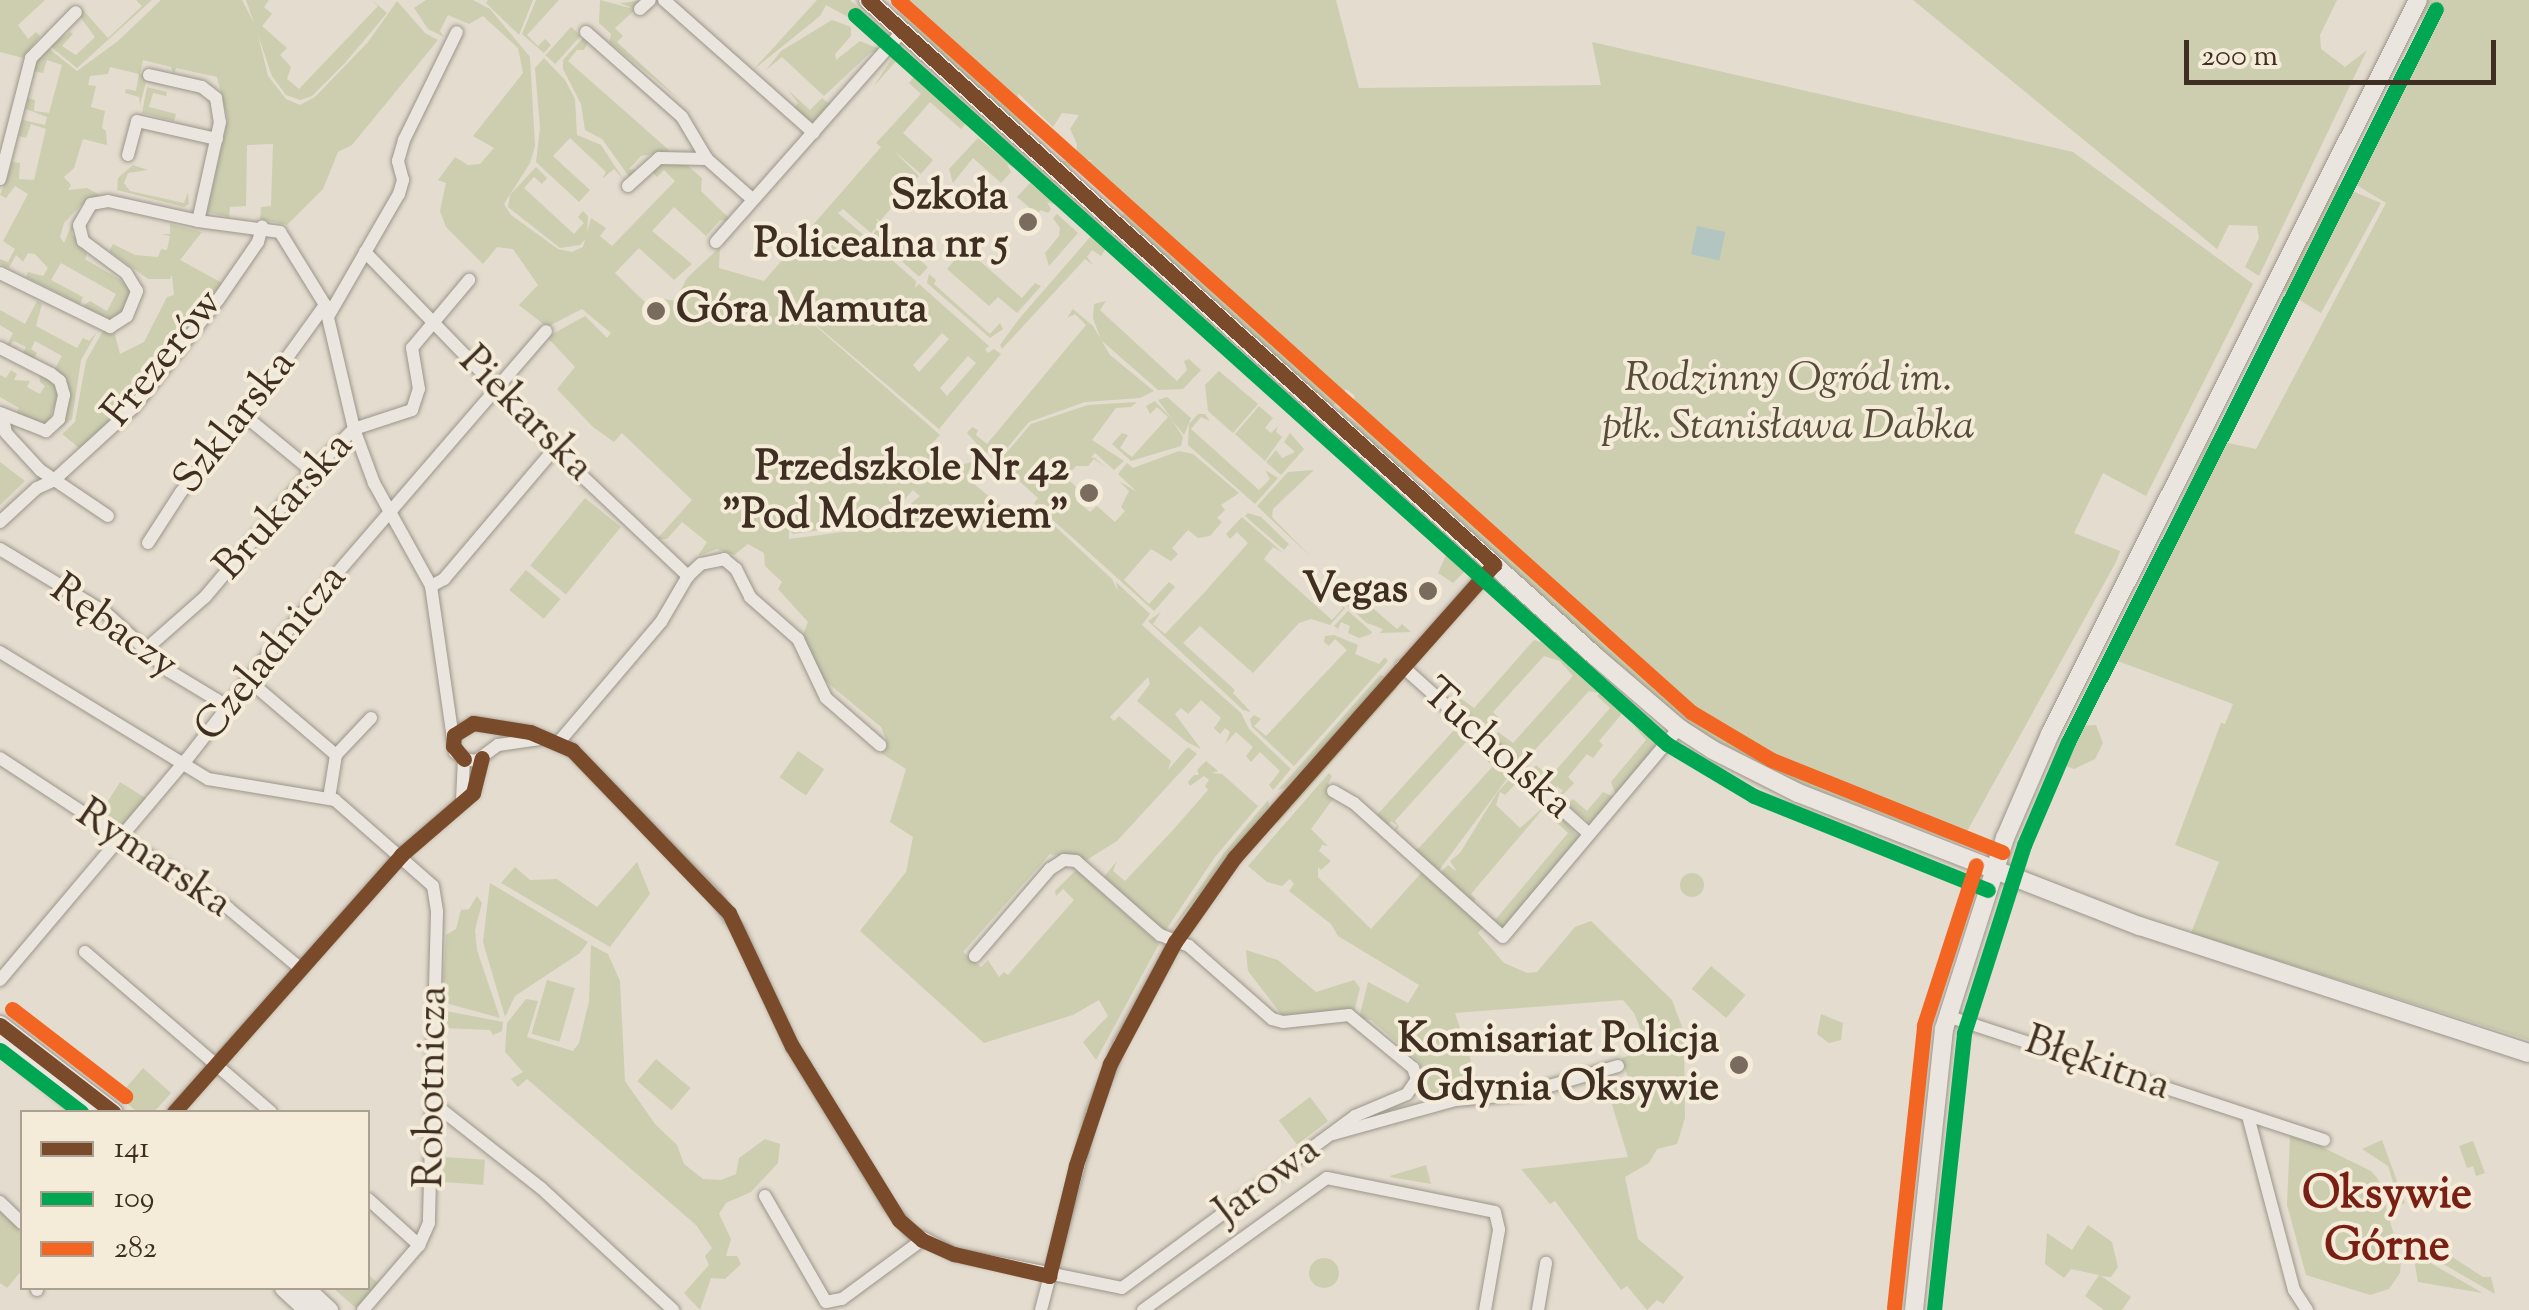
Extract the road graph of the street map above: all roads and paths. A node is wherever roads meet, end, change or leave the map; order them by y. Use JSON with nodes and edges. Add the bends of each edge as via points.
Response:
{"nodes":[{"id":1,"x":664,"y":0,"type":"edge"},
{"id":2,"x":868,"y":0,"type":"edge"},
{"id":3,"x":2418,"y":0,"type":"edge"},
{"id":4,"x":76,"y":12,"type":"dead end"},
{"id":5,"x":903,"y":31,"type":"junction"},
{"id":6,"x":457,"y":32,"type":"dead end"},
{"id":7,"x":586,"y":32,"type":"dead end"},
{"id":8,"x":149,"y":75,"type":"dead end"},
{"id":9,"x":814,"y":132,"type":"junction"},
{"id":10,"x":216,"y":139,"type":"junction"},
{"id":11,"x":128,"y":155,"type":"dead end"},
{"id":12,"x":707,"y":159,"type":"junction"},
{"id":13,"x":0,"y":179,"type":"edge"},
{"id":14,"x":628,"y":186,"type":"dead end"},
{"id":15,"x":752,"y":199,"type":"junction"},
{"id":16,"x":198,"y":221,"type":"junction"},
{"id":17,"x":262,"y":227,"type":"junction"},
{"id":18,"x":716,"y":242,"type":"dead end"},
{"id":19,"x":365,"y":252,"type":"junction"},
{"id":20,"x":0,"y":273,"type":"edge"},
{"id":21,"x":469,"y":280,"type":"dead end"},
{"id":22,"x":327,"y":310,"type":"junction"},
{"id":23,"x":433,"y":322,"type":"junction"},
{"id":24,"x":546,"y":331,"type":"dead end"},
{"id":25,"x":0,"y":348,"type":"edge"},
{"id":26,"x":497,"y":388,"type":"junction"},
{"id":27,"x":1,"y":413,"type":"edge"},
{"id":28,"x":245,"y":416,"type":"junction"},
{"id":29,"x":354,"y":429,"type":"junction"},
{"id":30,"x":555,"y":448,"type":"junction"},
{"id":31,"x":312,"y":470,"type":"junction"},
{"id":32,"x":54,"y":481,"type":"junction"},
{"id":33,"x":390,"y":514,"type":"junction"},
{"id":34,"x":108,"y":516,"type":"dead end"},
{"id":35,"x":0,"y":522,"type":"edge"},
{"id":36,"x":148,"y":543,"type":"dead end"},
{"id":37,"x":0,"y":548,"type":"edge"},
{"id":38,"x":1494,"y":564,"type":"junction"},
{"id":39,"x":688,"y":576,"type":"junction"},
{"id":40,"x":432,"y":586,"type":"junction"},
{"id":41,"x":146,"y":649,"type":"junction"},
{"id":42,"x":0,"y":652,"type":"edge"},
{"id":43,"x":1402,"y":666,"type":"junction"},
{"id":44,"x":247,"y":679,"type":"junction"},
{"id":45,"x":446,"y":690,"type":"junction"},
{"id":46,"x":227,"y":706,"type":"junction"},
{"id":47,"x":371,"y":718,"type":"dead end"},
{"id":48,"x":478,"y":725,"type":"junction"},
{"id":49,"x":1679,"y":728,"type":"junction"},
{"id":50,"x":454,"y":735,"type":"junction"},
{"id":51,"x":553,"y":741,"type":"junction"},
{"id":52,"x":880,"y":745,"type":"dead end"},
{"id":53,"x":336,"y":754,"type":"junction"},
{"id":54,"x":485,"y":756,"type":"junction"},
{"id":55,"x":0,"y":758,"type":"edge"},
{"id":56,"x":464,"y":759,"type":"junction"},
{"id":57,"x":182,"y":765,"type":"junction"},
{"id":58,"x":1334,"y":790,"type":"dead end"},
{"id":59,"x":329,"y":798,"type":"junction"},
{"id":60,"x":462,"y":802,"type":"junction"},
{"id":61,"x":1589,"y":834,"type":"junction"},
{"id":62,"x":120,"y":838,"type":"junction"},
{"id":63,"x":402,"y":855,"type":"junction"},
{"id":64,"x":1995,"y":871,"type":"junction"},
{"id":65,"x":1176,"y":942,"type":"junction"},
{"id":66,"x":86,"y":952,"type":"dead end"},
{"id":67,"x":975,"y":956,"type":"dead end"},
{"id":68,"x":301,"y":969,"type":"junction"},
{"id":69,"x":0,"y":980,"type":"edge"},
{"id":70,"x":1947,"y":1016,"type":"junction"},
{"id":71,"x":0,"y":1025,"type":"edge"},
{"id":72,"x":0,"y":1041,"type":"edge"},
{"id":73,"x":2529,"y":1053,"type":"edge"},
{"id":74,"x":217,"y":1064,"type":"junction"},
{"id":75,"x":1618,"y":1066,"type":"dead end"},
{"id":76,"x":433,"y":1103,"type":"junction"},
{"id":77,"x":84,"y":1110,"type":"edge"},
{"id":78,"x":110,"y":1110,"type":"edge"},
{"id":79,"x":176,"y":1110,"type":"edge"},
{"id":80,"x":269,"y":1110,"type":"edge"},
{"id":81,"x":2248,"y":1116,"type":"junction"},
{"id":82,"x":1331,"y":1134,"type":"junction"},
{"id":83,"x":2324,"y":1140,"type":"dead end"},
{"id":84,"x":765,"y":1196,"type":"dead end"},
{"id":85,"x":370,"y":1201,"type":"edge"},
{"id":86,"x":0,"y":1202,"type":"edge"},
{"id":87,"x":20,"y":1221,"type":"edge"},
{"id":88,"x":922,"y":1240,"type":"junction"},
{"id":89,"x":419,"y":1245,"type":"junction"},
{"id":90,"x":1546,"y":1263,"type":"dead end"},
{"id":91,"x":1049,"y":1276,"type":"junction"},
{"id":92,"x":286,"y":1290,"type":"edge"},
{"id":93,"x":306,"y":1290,"type":"edge"},
{"id":94,"x":308,"y":1310,"type":"edge"},
{"id":95,"x":329,"y":1310,"type":"edge"},
{"id":96,"x":364,"y":1310,"type":"edge"},
{"id":97,"x":673,"y":1310,"type":"edge"},
{"id":98,"x":1041,"y":1310,"type":"edge"},
{"id":99,"x":1142,"y":1310,"type":"edge"},
{"id":100,"x":1485,"y":1310,"type":"edge"},
{"id":101,"x":1538,"y":1310,"type":"edge"},
{"id":102,"x":1914,"y":1310,"type":"edge"},
{"id":103,"x":2307,"y":1310,"type":"edge"}],
"edges":[{"from":1,"to":9,"type":"street"},
{"from":2,"to":5,"type":"street"},
{"from":3,"to":64,"type":"street","via":[[2058,718]]},
{"from":4,"to":13,"type":"street","via":[[31,58]]},
{"from":5,"to":9,"type":"street"},
{"from":5,"to":38,"type":"street"},
{"from":6,"to":19,"type":"street","name":"Szklarska","via":[[404,140],[398,161],[403,186]]},
{"from":7,"to":12,"type":"street","via":[[682,117]]},
{"from":8,"to":10,"type":"street","via":[[212,92],[220,114]]},
{"from":9,"to":15,"type":"street"},
{"from":10,"to":11,"type":"street","via":[[137,122]]},
{"from":10,"to":16,"type":"street"},
{"from":12,"to":14,"type":"street","via":[[658,158]]},
{"from":12,"to":15,"type":"street"},
{"from":15,"to":18,"type":"street"},
{"from":16,"to":17,"type":"street"},
{"from":16,"to":20,"type":"street","via":[[108,201],[85,210],[83,242],[126,272],[137,291],[115,326],[96,324]]},
{"from":17,"to":22,"type":"street","via":[[288,240]]},
{"from":17,"to":32,"type":"street","name":"Frezerów","via":[[218,300],[132,408]]},
{"from":19,"to":22,"type":"street","name":"Szklarska"},
{"from":19,"to":23,"type":"street","name":"Piekarska"},
{"from":21,"to":23,"type":"street","name":"Brukarska"},
{"from":22,"to":28,"type":"street","name":"Szklarska"},
{"from":22,"to":29,"type":"street"},
{"from":23,"to":26,"type":"street","name":"Piekarska"},
{"from":23,"to":29,"type":"street","name":"Brukarska","via":[[412,348],[418,389],[412,410]]},
{"from":24,"to":26,"type":"street","name":"Czeladnicza"},
{"from":25,"to":27,"type":"street","via":[[51,374],[64,395],[56,425],[46,431]]},
{"from":26,"to":30,"type":"street","name":"Piekarska"},
{"from":26,"to":33,"type":"street","name":"Czeladnicza"},
{"from":27,"to":32,"type":"street","via":[[6,433]]},
{"from":28,"to":31,"type":"street"},
{"from":28,"to":36,"type":"street","name":"Szklarska"},
{"from":29,"to":31,"type":"street","name":"Brukarska"},
{"from":29,"to":33,"type":"street"},
{"from":30,"to":39,"type":"street","name":"Piekarska"},
{"from":30,"to":40,"type":"street"},
{"from":31,"to":41,"type":"street","name":"Brukarska","via":[[205,597]]},
{"from":32,"to":34,"type":"street"},
{"from":32,"to":35,"type":"street","name":"Frezerów"},
{"from":33,"to":40,"type":"street"},
{"from":33,"to":44,"type":"street","name":"Czeladnicza"},
{"from":37,"to":41,"type":"street","name":"Rębaczy","via":[[106,613]]},
{"from":38,"to":43,"type":"street"},
{"from":38,"to":49,"type":"street"},
{"from":39,"to":51,"type":"street","via":[[661,622]]},
{"from":39,"to":52,"type":"street","via":[[715,559],[731,562],[750,597],[798,639],[826,698]]},
{"from":40,"to":45,"type":"street"},
{"from":41,"to":46,"type":"street","name":"Rębaczy"},
{"from":42,"to":57,"type":"street"},
{"from":43,"to":61,"type":"street","name":"Tucholska"},
{"from":43,"to":65,"type":"street","via":[[1234,858]]},
{"from":44,"to":46,"type":"street","name":"Czeladnicza"},
{"from":44,"to":53,"type":"street"},
{"from":45,"to":48,"type":"street"},
{"from":45,"to":50,"type":"street"},
{"from":46,"to":57,"type":"street","name":"Czeladnicza"},
{"from":47,"to":53,"type":"street"},
{"from":48,"to":50,"type":"street"},
{"from":48,"to":51,"type":"street"},
{"from":48,"to":54,"type":"street","via":[[491,739]]},
{"from":49,"to":61,"type":"street"},
{"from":49,"to":64,"type":"street","via":[[1763,778]]},
{"from":50,"to":56,"type":"street","via":[[455,752]]},
{"from":51,"to":54,"type":"street","via":[[509,742]]},
{"from":51,"to":88,"type":"street","via":[[587,764],[729,913],[792,1046],[888,1205]]},
{"from":53,"to":59,"type":"street"},
{"from":54,"to":56,"type":"street"},
{"from":54,"to":60,"type":"street","via":[[478,786]]},
{"from":55,"to":62,"type":"street","name":"Rymarska"},
{"from":56,"to":60,"type":"street"},
{"from":57,"to":59,"type":"street","via":[[225,783]]},
{"from":57,"to":62,"type":"street","name":"Czeladnicza"},
{"from":58,"to":61,"type":"street","via":[[1503,938]]},
{"from":59,"to":63,"type":"street","name":"Robotnicza"},
{"from":60,"to":63,"type":"street"},
{"from":62,"to":68,"type":"street","name":"Rymarska","via":[[228,908]]},
{"from":62,"to":69,"type":"street","name":"Czeladnicza"},
{"from":63,"to":68,"type":"street"},
{"from":63,"to":76,"type":"street","name":"Robotnicza","via":[[436,895]]},
{"from":64,"to":70,"type":"street"},
{"from":64,"to":73,"type":"street","via":[[2237,961]]},
{"from":65,"to":67,"type":"street","via":[[1160,936],[1080,863],[1064,860]]},
{"from":65,"to":82,"type":"street","via":[[1272,1019],[1349,1015],[1413,1068],[1417,1080],[1407,1094]]},
{"from":65,"to":91,"type":"street","via":[[1120,1044],[1092,1114]]},
{"from":66,"to":74,"type":"street"},
{"from":68,"to":74,"type":"street"},
{"from":70,"to":81,"type":"street","name":"Błękitna"},
{"from":70,"to":102,"type":"street"},
{"from":71,"to":78,"type":"street"},
{"from":72,"to":77,"type":"street"},
{"from":74,"to":79,"type":"street"},
{"from":74,"to":80,"type":"street"},
{"from":75,"to":82,"type":"street","name":"Jarowa","via":[[1522,1094],[1456,1100]]},
{"from":76,"to":89,"type":"street","name":"Robotnicza","via":[[430,1216]]},
{"from":76,"to":97,"type":"street","via":[[541,1188]]},
{"from":81,"to":83,"type":"street","name":"Błękitna"},
{"from":81,"to":103,"type":"street","via":[[2294,1290]]},
{"from":82,"to":91,"type":"street","name":"Jarowa","via":[[1130,1284],[1111,1289]]},
{"from":84,"to":88,"type":"street","via":[[826,1302],[842,1299]]},
{"from":85,"to":89,"type":"street"},
{"from":86,"to":87,"type":"street"},
{"from":88,"to":91,"type":"street","name":"Jarowa"},
{"from":89,"to":96,"type":"street","name":"Robotnicza"},
{"from":90,"to":101,"type":"street"},
{"from":91,"to":98,"type":"street"},
{"from":92,"to":94,"type":"street"},
{"from":93,"to":95,"type":"street"},
{"from":99,"to":100,"type":"street","via":[[1327,1178],[1495,1212],[1499,1230]]}]}
